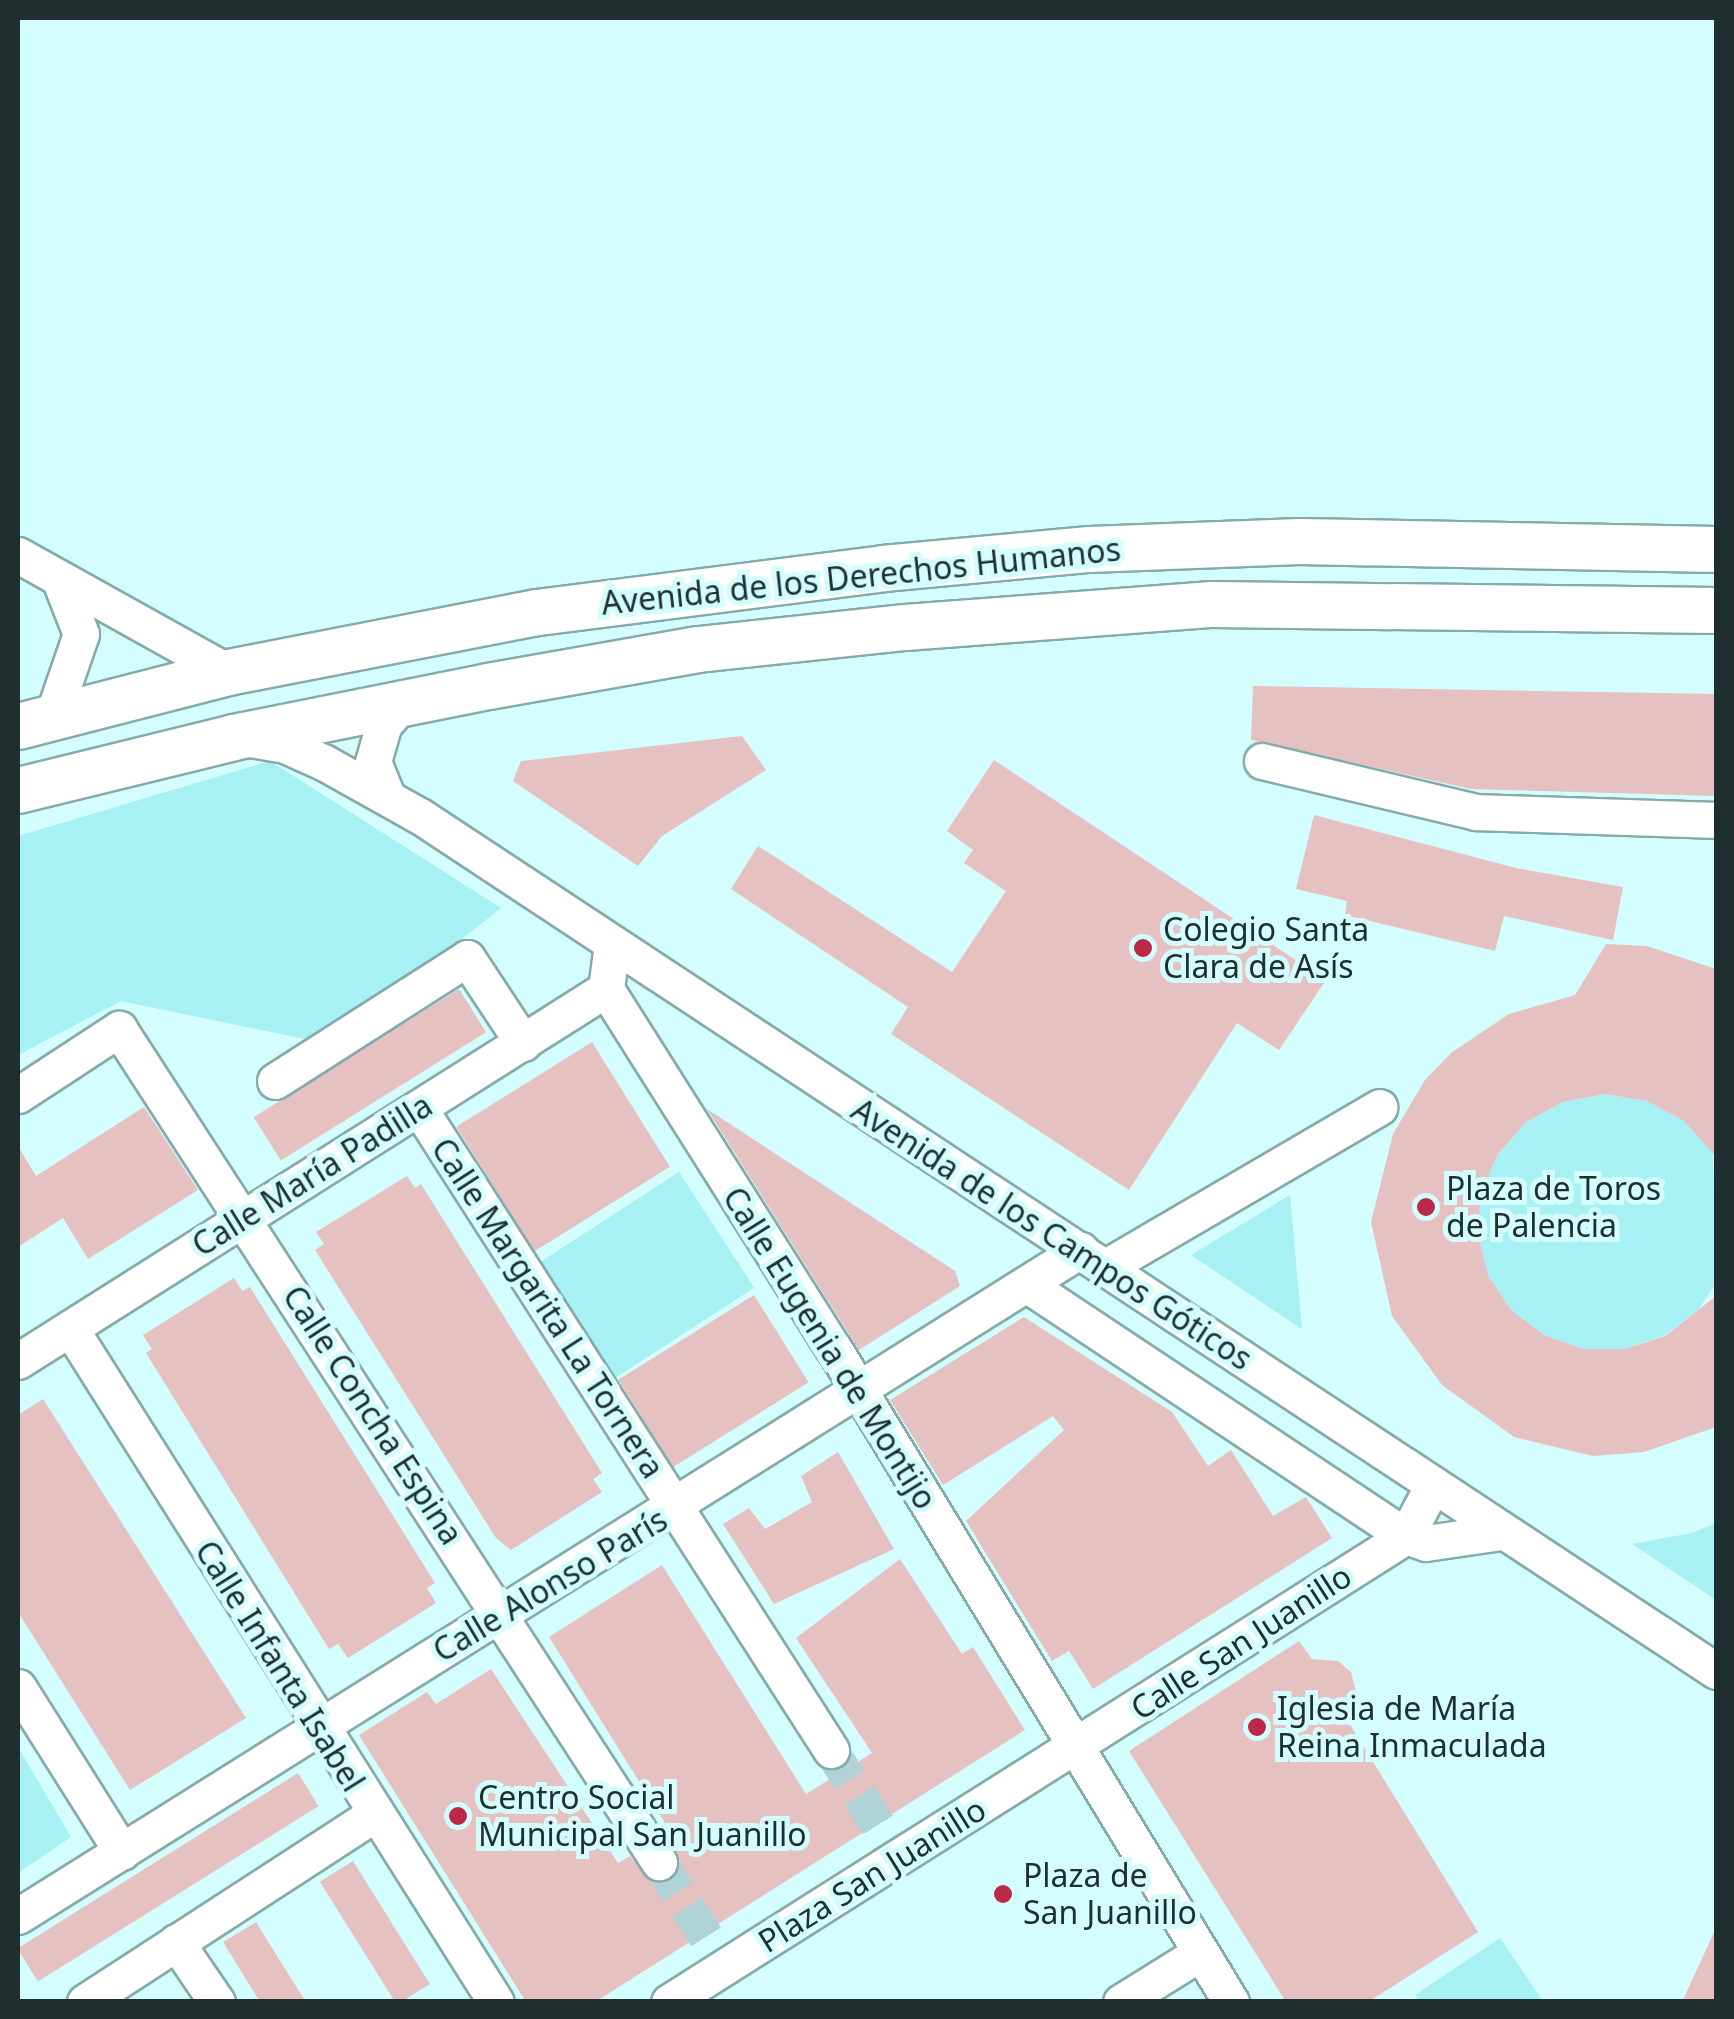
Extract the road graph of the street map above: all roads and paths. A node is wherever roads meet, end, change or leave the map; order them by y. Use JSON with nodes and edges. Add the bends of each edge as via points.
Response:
{"nodes":[{"id":1,"x":1716,"y":550,"type":"edge"},
{"id":2,"x":18,"y":554,"type":"edge"},
{"id":3,"x":61,"y":584,"type":"junction"},
{"id":4,"x":1716,"y":610,"type":"edge"},
{"id":5,"x":228,"y":672,"type":"junction"},
{"id":6,"x":404,"y":702,"type":"junction"},
{"id":7,"x":35,"y":722,"type":"edge"},
{"id":8,"x":233,"y":736,"type":"junction"},
{"id":9,"x":1262,"y":761,"type":"dead end"},
{"id":10,"x":18,"y":790,"type":"edge"},
{"id":11,"x":387,"y":796,"type":"junction"},
{"id":12,"x":1716,"y":820,"type":"edge"},
{"id":13,"x":612,"y":944,"type":"junction"},
{"id":14,"x":606,"y":990,"type":"junction"},
{"id":15,"x":523,"y":1043,"type":"junction"},
{"id":16,"x":275,"y":1081,"type":"dead end"},
{"id":17,"x":18,"y":1095,"type":"edge"},
{"id":18,"x":1379,"y":1107,"type":"dead end"},
{"id":19,"x":419,"y":1108,"type":"junction"},
{"id":20,"x":244,"y":1217,"type":"junction"},
{"id":21,"x":1092,"y":1259,"type":"junction"},
{"id":22,"x":1026,"y":1284,"type":"junction"},
{"id":23,"x":70,"y":1328,"type":"junction"},
{"id":24,"x":18,"y":1361,"type":"edge"},
{"id":25,"x":858,"y":1391,"type":"junction"},
{"id":26,"x":1434,"y":1485,"type":"junction"},
{"id":27,"x":676,"y":1507,"type":"junction"},
{"id":28,"x":1501,"y":1532,"type":"junction"},
{"id":29,"x":1406,"y":1536,"type":"junction"},
{"id":30,"x":501,"y":1613,"type":"junction"},
{"id":31,"x":1716,"y":1671,"type":"edge"},
{"id":32,"x":18,"y":1686,"type":"edge"},
{"id":33,"x":319,"y":1728,"type":"junction"},
{"id":34,"x":1075,"y":1749,"type":"junction"},
{"id":35,"x":831,"y":1750,"type":"tunnel mouth"},
{"id":36,"x":373,"y":1815,"type":"junction"},
{"id":37,"x":122,"y":1852,"type":"junction"},
{"id":38,"x":658,"y":1862,"type":"tunnel mouth"},
{"id":39,"x":18,"y":1916,"type":"edge"},
{"id":40,"x":176,"y":1942,"type":"junction"},
{"id":41,"x":1200,"y":1953,"type":"junction"},
{"id":42,"x":85,"y":2002,"type":"edge"},
{"id":43,"x":217,"y":2002,"type":"edge"},
{"id":44,"x":496,"y":2002,"type":"edge"},
{"id":45,"x":669,"y":2002,"type":"edge"},
{"id":46,"x":1121,"y":2002,"type":"edge"},
{"id":47,"x":1231,"y":2002,"type":"edge"}],
"edges":[{"from":1,"to":5,"type":"main road","name":"Avenida de los Derechos Humanos","via":[[1541,541],[1088,548],[684,590]]},
{"from":2,"to":3,"type":"street"},
{"from":3,"to":5,"type":"street"},
{"from":3,"to":7,"type":"street","via":[[81,634]]},
{"from":4,"to":6,"type":"main road","name":"Avenida de los Derechos Humanos","via":[[1212,604],[698,649]]},
{"from":5,"to":7,"type":"main road","name":"Avenida de los Derechos Humanos"},
{"from":6,"to":8,"type":"main road","name":"Avenida de los Derechos Humanos"},
{"from":6,"to":11,"type":"street","via":[[377,742],[373,762]]},
{"from":8,"to":10,"type":"main road","name":"Avenida de los Derechos Humanos"},
{"from":8,"to":11,"type":"street","name":"Avenida de los Campos Góticos","via":[[284,745]]},
{"from":9,"to":12,"type":"street","via":[[1476,812]]},
{"from":11,"to":13,"type":"street","name":"Avenida de los Campos Góticos"},
{"from":13,"to":14,"type":"street"},
{"from":13,"to":21,"type":"street","name":"Avenida de los Campos Góticos"},
{"from":14,"to":15,"type":"street","name":"Calle María Padilla"},
{"from":14,"to":25,"type":"street","name":"Calle Eugenia de Montijo"},
{"from":15,"to":16,"type":"street","via":[[467,958]]},
{"from":15,"to":19,"type":"street","name":"Calle María Padilla"},
{"from":17,"to":20,"type":"street","name":"Calle Concha Espina","via":[[119,1029]]},
{"from":18,"to":21,"type":"street","name":"Calle Alonso París"},
{"from":19,"to":20,"type":"street","name":"Calle María Padilla"},
{"from":19,"to":27,"type":"street","name":"Calle Margarita La Tornera"},
{"from":20,"to":23,"type":"street","name":"Calle María Padilla"},
{"from":20,"to":30,"type":"street","name":"Calle Concha Espina"},
{"from":21,"to":22,"type":"street","name":"Calle Alonso París"},
{"from":21,"to":26,"type":"street","name":"Avenida de los Campos Góticos"},
{"from":22,"to":25,"type":"street","name":"Calle Alonso París"},
{"from":22,"to":29,"type":"street"},
{"from":23,"to":24,"type":"street","name":"Calle María Padilla"},
{"from":23,"to":33,"type":"street","name":"Calle Infanta Isabel"},
{"from":25,"to":27,"type":"street","name":"Calle Alonso París"},
{"from":25,"to":34,"type":"street","name":"Calle Eugenia de Montijo"},
{"from":26,"to":28,"type":"street","name":"Avenida de los Campos Góticos"},
{"from":26,"to":29,"type":"street","name":"Calle San Juanillo"},
{"from":27,"to":30,"type":"street","name":"Calle Alonso París"},
{"from":27,"to":35,"type":"street","name":"Calle Margarita La Tornera"},
{"from":28,"to":29,"type":"street","via":[[1426,1543]]},
{"from":28,"to":31,"type":"street","name":"Avenida de los Campos Góticos"},
{"from":29,"to":34,"type":"street","name":"Calle San Juanillo"},
{"from":30,"to":33,"type":"street","name":"Calle Alonso París"},
{"from":30,"to":38,"type":"street","name":"Calle Concha Espina"},
{"from":32,"to":37,"type":"street"},
{"from":33,"to":36,"type":"street","name":"Calle Infanta Isabel"},
{"from":33,"to":37,"type":"street","name":"Calle Alonso París"},
{"from":34,"to":41,"type":"street","name":"Calle Eugenia de Montijo"},
{"from":34,"to":45,"type":"street","name":"Plaza San Juanillo"},
{"from":36,"to":40,"type":"street"},
{"from":36,"to":44,"type":"street","name":"Calle Infanta Isabel"},
{"from":37,"to":39,"type":"street","name":"Calle Alonso París"},
{"from":40,"to":42,"type":"street"},
{"from":40,"to":43,"type":"street"},
{"from":41,"to":46,"type":"street"},
{"from":41,"to":47,"type":"street","name":"Calle Eugenia de Montijo"}]}
